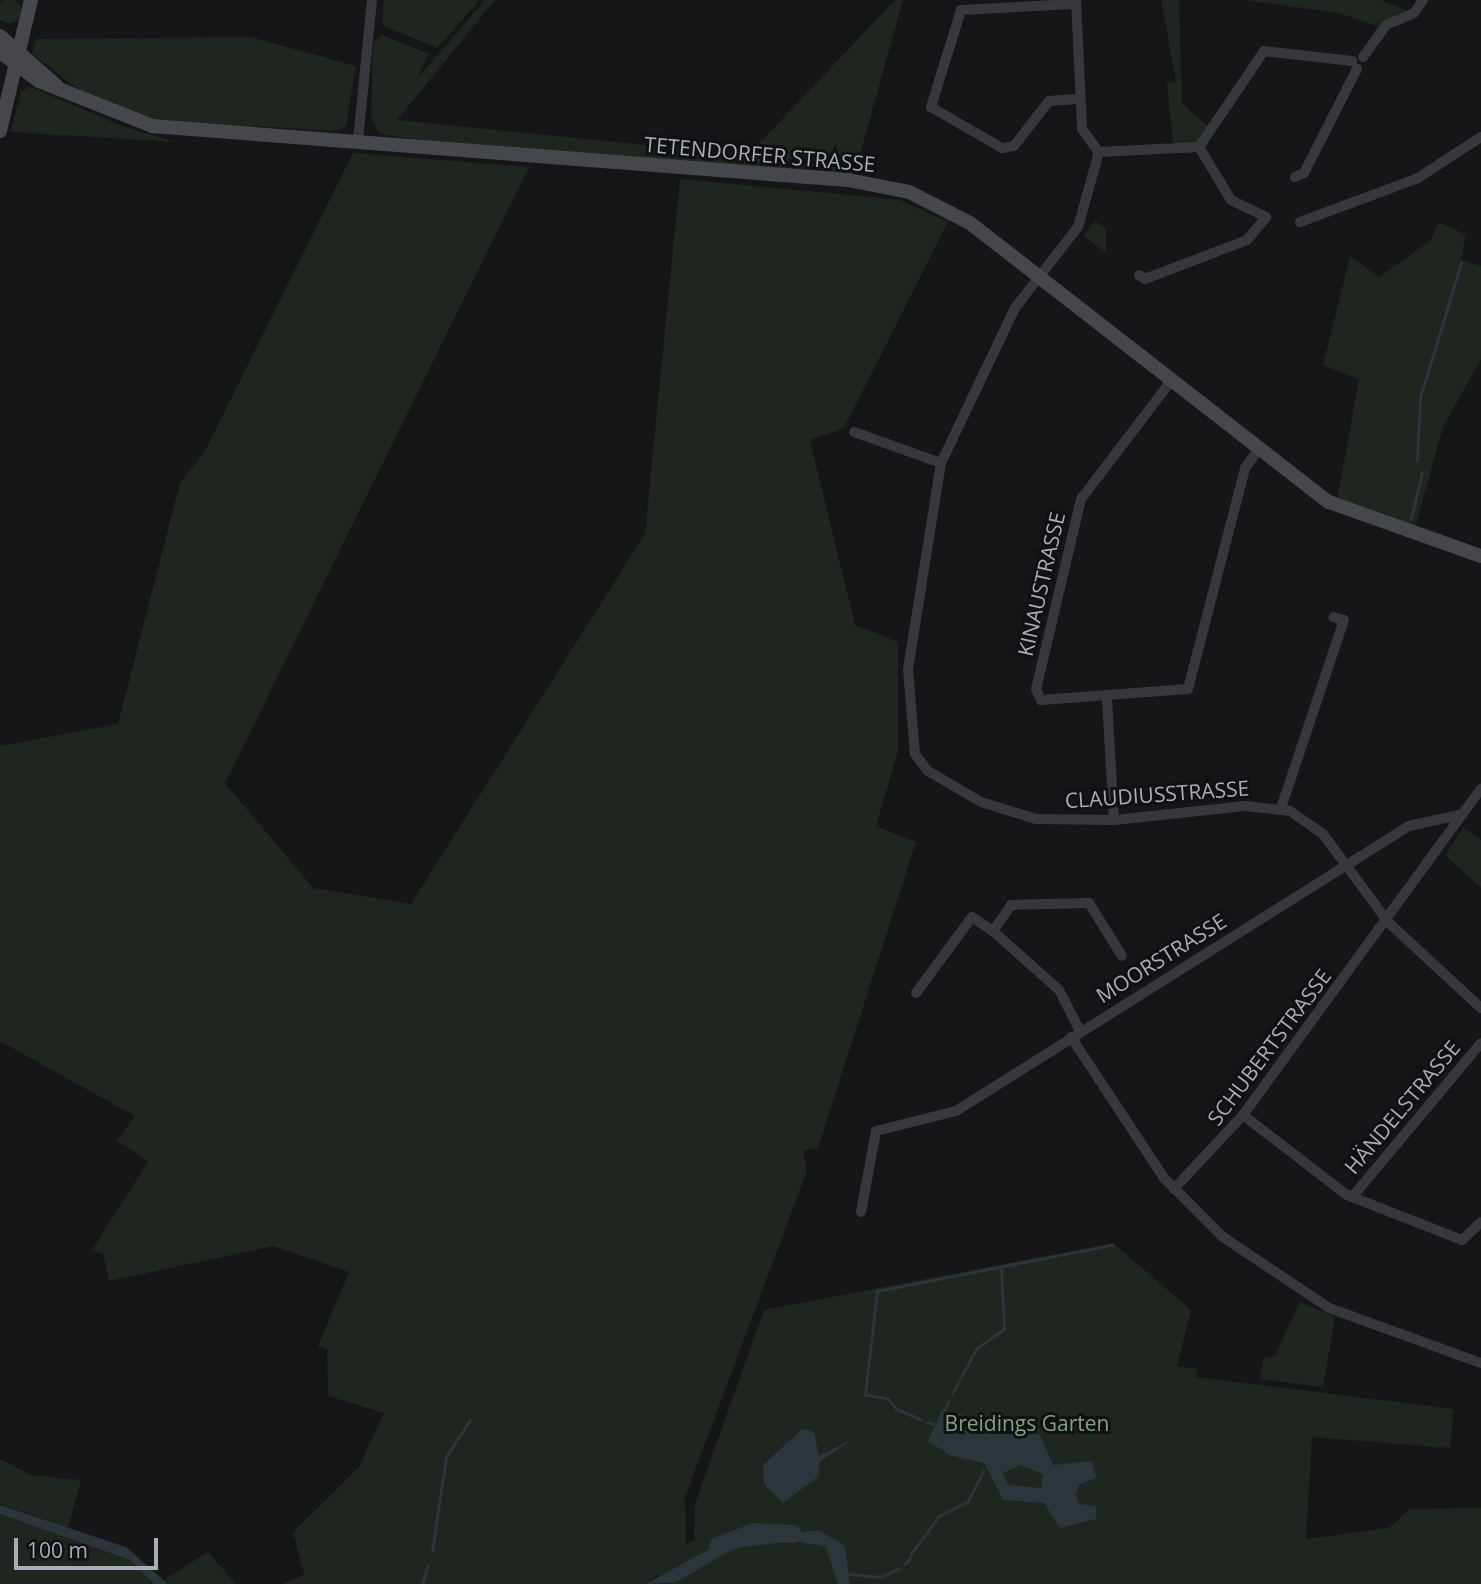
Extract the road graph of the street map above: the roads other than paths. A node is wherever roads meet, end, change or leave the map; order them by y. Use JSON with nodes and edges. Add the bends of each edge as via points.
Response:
{"nodes":[{"id":1,"x":32,"y":0,"type":"edge"},
{"id":2,"x":372,"y":0,"type":"edge"},
{"id":3,"x":1422,"y":1,"type":"edge"},
{"id":4,"x":1075,"y":2,"type":"edge"},
{"id":5,"x":25,"y":26,"type":"junction"},
{"id":6,"x":0,"y":34,"type":"edge"},
{"id":7,"x":0,"y":52,"type":"edge"},
{"id":8,"x":16,"y":59,"type":"junction"},
{"id":9,"x":1354,"y":65,"type":"junction"},
{"id":10,"x":39,"y":81,"type":"junction"},
{"id":11,"x":58,"y":87,"type":"junction"},
{"id":12,"x":9,"y":90,"type":"junction"},
{"id":13,"x":1080,"y":99,"type":"junction"},
{"id":14,"x":0,"y":131,"type":"edge"},
{"id":15,"x":1481,"y":137,"type":"edge"},
{"id":16,"x":358,"y":139,"type":"junction"},
{"id":17,"x":1199,"y":147,"type":"junction"},
{"id":18,"x":1099,"y":152,"type":"junction"},
{"id":19,"x":1295,"y":177,"type":"dead end"},
{"id":20,"x":1300,"y":222,"type":"dead end"},
{"id":21,"x":1139,"y":275,"type":"dead end"},
{"id":22,"x":1040,"y":277,"type":"junction"},
{"id":23,"x":1171,"y":381,"type":"junction"},
{"id":24,"x":853,"y":432,"type":"dead end"},
{"id":25,"x":1259,"y":449,"type":"junction"},
{"id":26,"x":941,"y":463,"type":"junction"},
{"id":27,"x":1481,"y":556,"type":"edge"},
{"id":28,"x":1333,"y":617,"type":"dead end"},
{"id":29,"x":1107,"y":699,"type":"junction"},
{"id":30,"x":1481,"y":789,"type":"edge"},
{"id":31,"x":1281,"y":808,"type":"junction"},
{"id":32,"x":1463,"y":814,"type":"junction"},
{"id":33,"x":1114,"y":820,"type":"junction"},
{"id":34,"x":1348,"y":865,"type":"junction"},
{"id":35,"x":1388,"y":922,"type":"junction"},
{"id":36,"x":993,"y":931,"type":"junction"},
{"id":37,"x":1122,"y":956,"type":"dead end"},
{"id":38,"x":916,"y":993,"type":"dead end"},
{"id":39,"x":1481,"y":1008,"type":"edge"},
{"id":40,"x":1076,"y":1034,"type":"junction"},
{"id":41,"x":1481,"y":1043,"type":"edge"},
{"id":42,"x":1243,"y":1115,"type":"junction"},
{"id":43,"x":1174,"y":1189,"type":"junction"},
{"id":44,"x":1353,"y":1196,"type":"junction"},
{"id":45,"x":862,"y":1212,"type":"dead end"},
{"id":46,"x":1481,"y":1222,"type":"edge"},
{"id":47,"x":1481,"y":1363,"type":"edge"}],
"edges":[{"from":1,"to":5,"type":"street"},
{"from":2,"to":16,"type":"street"},
{"from":3,"to":9,"type":"street","via":[[1386,25],[1363,57],[1364,66]]},
{"from":4,"to":13,"type":"street"},
{"from":4,"to":13,"type":"street","via":[[961,10],[931,107],[1002,148],[1014,146],[1049,101]]},
{"from":5,"to":6,"type":"street"},
{"from":5,"to":8,"type":"street"},
{"from":6,"to":8,"type":"street"},
{"from":7,"to":8,"type":"street"},
{"from":8,"to":10,"type":"street","name":"TETENDORFER STRASSE"},
{"from":8,"to":11,"type":"street","name":"TETENDORFER STRASSE"},
{"from":8,"to":12,"type":"street"},
{"from":9,"to":17,"type":"street","via":[[1264,51]]},
{"from":9,"to":19,"type":"street","via":[[1304,173]]},
{"from":10,"to":11,"type":"street","name":"TETENDORFER STRASSE"},
{"from":10,"to":12,"type":"street"},
{"from":11,"to":16,"type":"street","name":"TETENDORFER STRASSE","via":[[152,126]]},
{"from":12,"to":14,"type":"street"},
{"from":13,"to":18,"type":"street","via":[[1084,136]]},
{"from":15,"to":20,"type":"street","via":[[1418,178]]},
{"from":16,"to":22,"type":"street","name":"TETENDORFER STRASSE","via":[[891,187],[955,213]]},
{"from":17,"to":18,"type":"street"},
{"from":17,"to":21,"type":"street","via":[[1230,200],[1266,217],[1247,240],[1145,279]]},
{"from":18,"to":22,"type":"street","name":"CLAUDIUSSTRASSE","via":[[1082,220]]},
{"from":22,"to":23,"type":"street","name":"TETENDORFER STRASSE"},
{"from":22,"to":26,"type":"street","name":"CLAUDIUSSTRASSE","via":[[1015,308]]},
{"from":23,"to":25,"type":"street","name":"TETENDORFER STRASSE"},
{"from":23,"to":29,"type":"street","name":"KINAUSTRASSE","via":[[1081,499],[1037,689],[1041,700]]},
{"from":24,"to":26,"type":"street"},
{"from":25,"to":27,"type":"street","name":"TETENDORFER STRASSE","via":[[1343,509]]},
{"from":25,"to":29,"type":"street","via":[[1245,468],[1192,683],[1180,692]]},
{"from":26,"to":33,"type":"street","name":"CLAUDIUSSTRASSE","via":[[908,669],[908,721],[920,762],[981,802],[1036,819]]},
{"from":28,"to":31,"type":"street","via":[[1344,620]]},
{"from":29,"to":33,"type":"street"},
{"from":30,"to":32,"type":"street","name":"SCHUBERTSTRASSE"},
{"from":31,"to":33,"type":"street","name":"CLAUDIUSSTRASSE","via":[[1245,806]]},
{"from":31,"to":34,"type":"street","name":"CLAUDIUSSTRASSE","via":[[1316,827]]},
{"from":32,"to":34,"type":"street","name":"MOORSTRASSE","via":[[1414,823]]},
{"from":32,"to":35,"type":"street","name":"SCHUBERTSTRASSE"},
{"from":34,"to":35,"type":"street","name":"CLAUDIUSSTRASSE"},
{"from":34,"to":40,"type":"street","name":"MOORSTRASSE"},
{"from":35,"to":39,"type":"street","name":"CLAUDIUSSTRASSE"},
{"from":35,"to":42,"type":"street","name":"SCHUBERTSTRASSE"},
{"from":36,"to":37,"type":"street","via":[[1011,905],[1089,903]]},
{"from":36,"to":38,"type":"street","via":[[972,917]]},
{"from":36,"to":40,"type":"street","via":[[1059,990]]},
{"from":40,"to":43,"type":"street"},
{"from":40,"to":45,"type":"street","name":"MOORSTRASSE","via":[[956,1111],[876,1131]]},
{"from":41,"to":44,"type":"street","name":"HÄNDELSTRASSE"},
{"from":42,"to":43,"type":"street","name":"SCHUBERTSTRASSE"},
{"from":42,"to":44,"type":"street"},
{"from":43,"to":47,"type":"street","via":[[1223,1237],[1300,1292]]},
{"from":44,"to":46,"type":"street","via":[[1462,1240]]}]}
